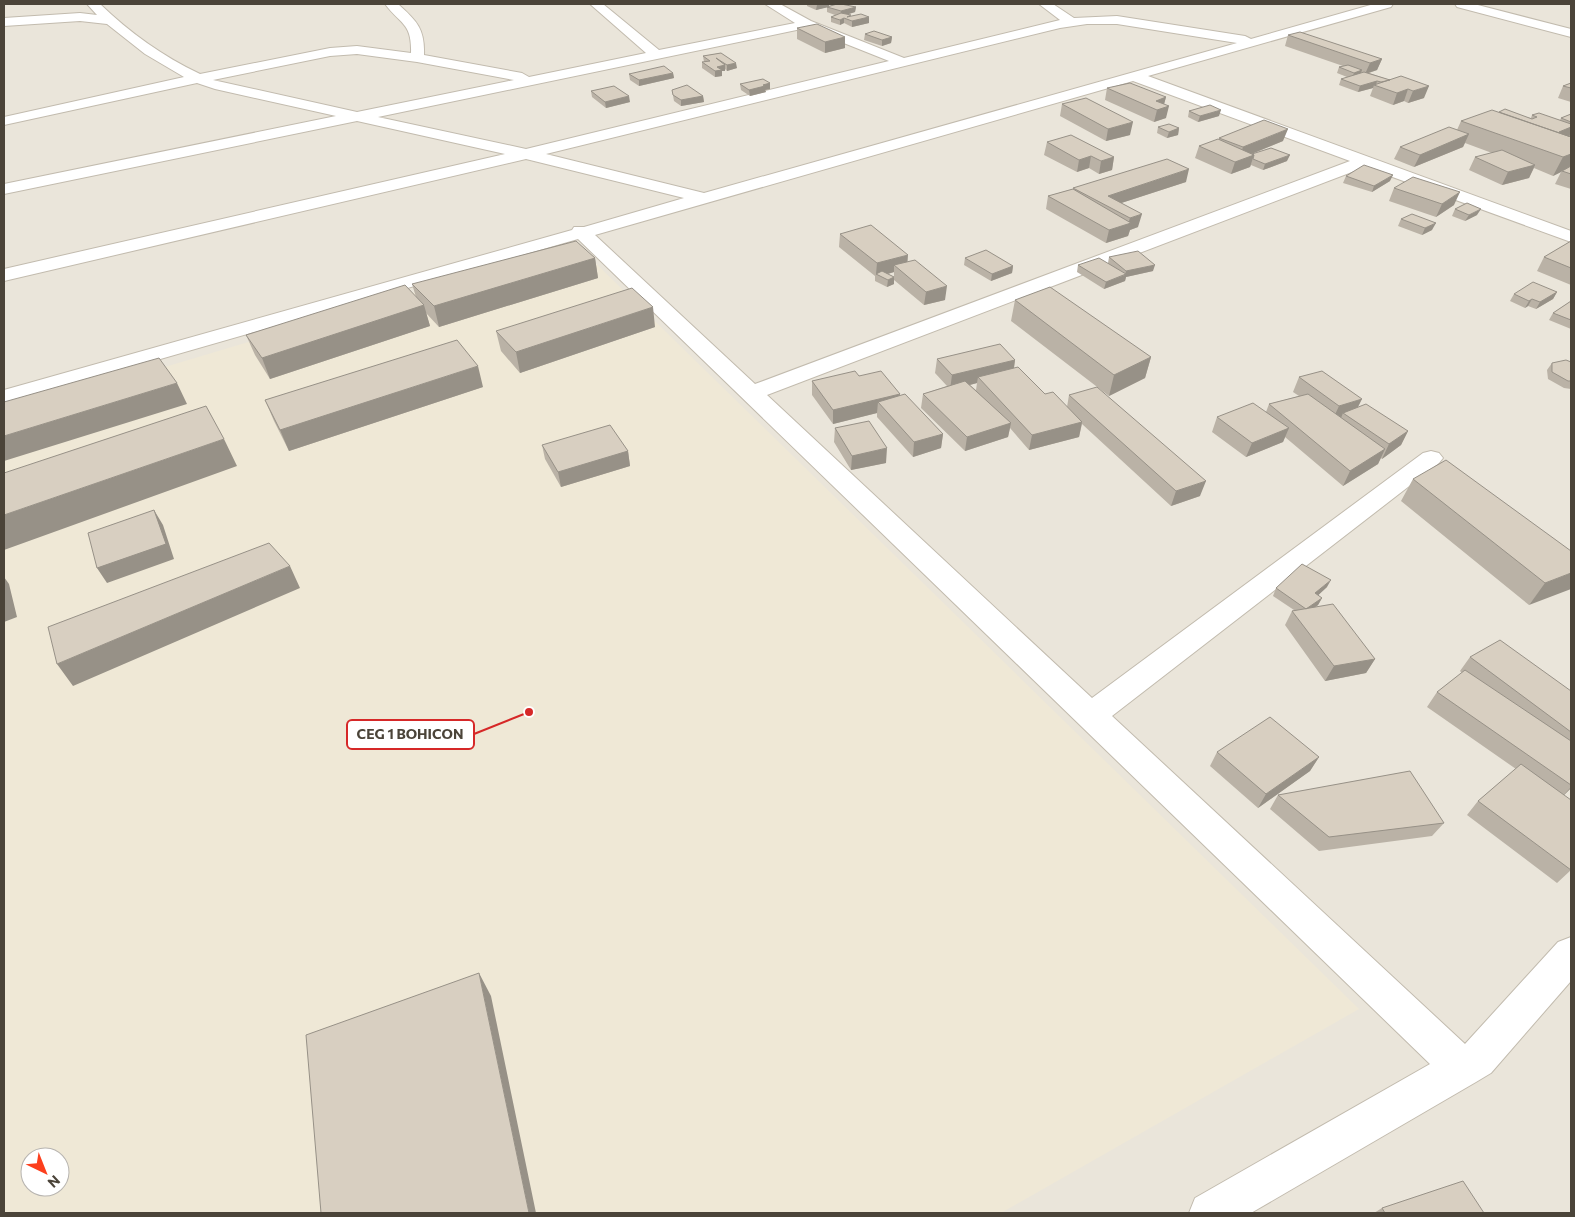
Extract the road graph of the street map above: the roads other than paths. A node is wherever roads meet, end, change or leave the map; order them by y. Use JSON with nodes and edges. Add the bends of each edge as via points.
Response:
{"nodes":[{"id":1,"x":93,"y":4,"type":"edge"},
{"id":2,"x":392,"y":4,"type":"edge"},
{"id":3,"x":596,"y":4,"type":"edge"},
{"id":4,"x":771,"y":4,"type":"edge"},
{"id":5,"x":1045,"y":4,"type":"edge"},
{"id":6,"x":1387,"y":4,"type":"edge"},
{"id":7,"x":1461,"y":4,"type":"edge"},
{"id":8,"x":108,"y":20,"type":"junction"},
{"id":9,"x":4,"y":22,"type":"edge"},
{"id":10,"x":1071,"y":22,"type":"junction"},
{"id":11,"x":807,"y":24,"type":"junction"},
{"id":12,"x":1571,"y":33,"type":"edge"},
{"id":13,"x":1254,"y":42,"type":"junction"},
{"id":14,"x":657,"y":55,"type":"junction"},
{"id":15,"x":417,"y":58,"type":"junction"},
{"id":16,"x":903,"y":62,"type":"junction"},
{"id":17,"x":1134,"y":76,"type":"junction"},
{"id":18,"x":195,"y":79,"type":"junction"},
{"id":19,"x":536,"y":80,"type":"junction"},
{"id":20,"x":353,"y":117,"type":"junction"},
{"id":21,"x":4,"y":121,"type":"edge"},
{"id":22,"x":526,"y":154,"type":"junction"},
{"id":23,"x":1366,"y":162,"type":"junction"},
{"id":24,"x":4,"y":189,"type":"edge"},
{"id":25,"x":702,"y":197,"type":"junction"},
{"id":26,"x":580,"y":231,"type":"junction"},
{"id":27,"x":1571,"y":237,"type":"edge"},
{"id":28,"x":4,"y":275,"type":"edge"},
{"id":29,"x":751,"y":393,"type":"junction"},
{"id":30,"x":4,"y":397,"type":"edge"},
{"id":31,"x":1431,"y":458,"type":"dead end"},
{"id":32,"x":1091,"y":716,"type":"junction"},
{"id":33,"x":1571,"y":954,"type":"edge"},
{"id":34,"x":1462,"y":1068,"type":"junction"},
{"id":35,"x":1210,"y":1213,"type":"edge"}],
"edges":[{"from":1,"to":8,"type":"street"},
{"from":2,"to":15,"type":"street","via":[[418,37]]},
{"from":3,"to":14,"type":"street"},
{"from":4,"to":11,"type":"street"},
{"from":5,"to":10,"type":"street"},
{"from":6,"to":13,"type":"street"},
{"from":7,"to":12,"type":"street"},
{"from":8,"to":9,"type":"street","via":[[80,16]]},
{"from":8,"to":18,"type":"street"},
{"from":10,"to":13,"type":"street","via":[[1117,20]]},
{"from":10,"to":16,"type":"street"},
{"from":11,"to":14,"type":"street"},
{"from":11,"to":16,"type":"street"},
{"from":13,"to":17,"type":"street"},
{"from":14,"to":19,"type":"street"},
{"from":15,"to":18,"type":"street","via":[[357,50],[330,52]]},
{"from":15,"to":19,"type":"street"},
{"from":16,"to":22,"type":"street"},
{"from":17,"to":23,"type":"street"},
{"from":17,"to":25,"type":"street"},
{"from":18,"to":20,"type":"street"},
{"from":18,"to":21,"type":"street"},
{"from":19,"to":20,"type":"street"},
{"from":20,"to":22,"type":"street"},
{"from":20,"to":24,"type":"street"},
{"from":22,"to":25,"type":"street"},
{"from":22,"to":28,"type":"street"},
{"from":23,"to":27,"type":"street"},
{"from":23,"to":29,"type":"street"},
{"from":25,"to":26,"type":"street"},
{"from":26,"to":29,"type":"street"},
{"from":26,"to":30,"type":"street"},
{"from":29,"to":32,"type":"street"},
{"from":31,"to":32,"type":"street"},
{"from":32,"to":34,"type":"street"},
{"from":33,"to":34,"type":"street","via":[[1477,1059]]},
{"from":34,"to":35,"type":"street"}]}
